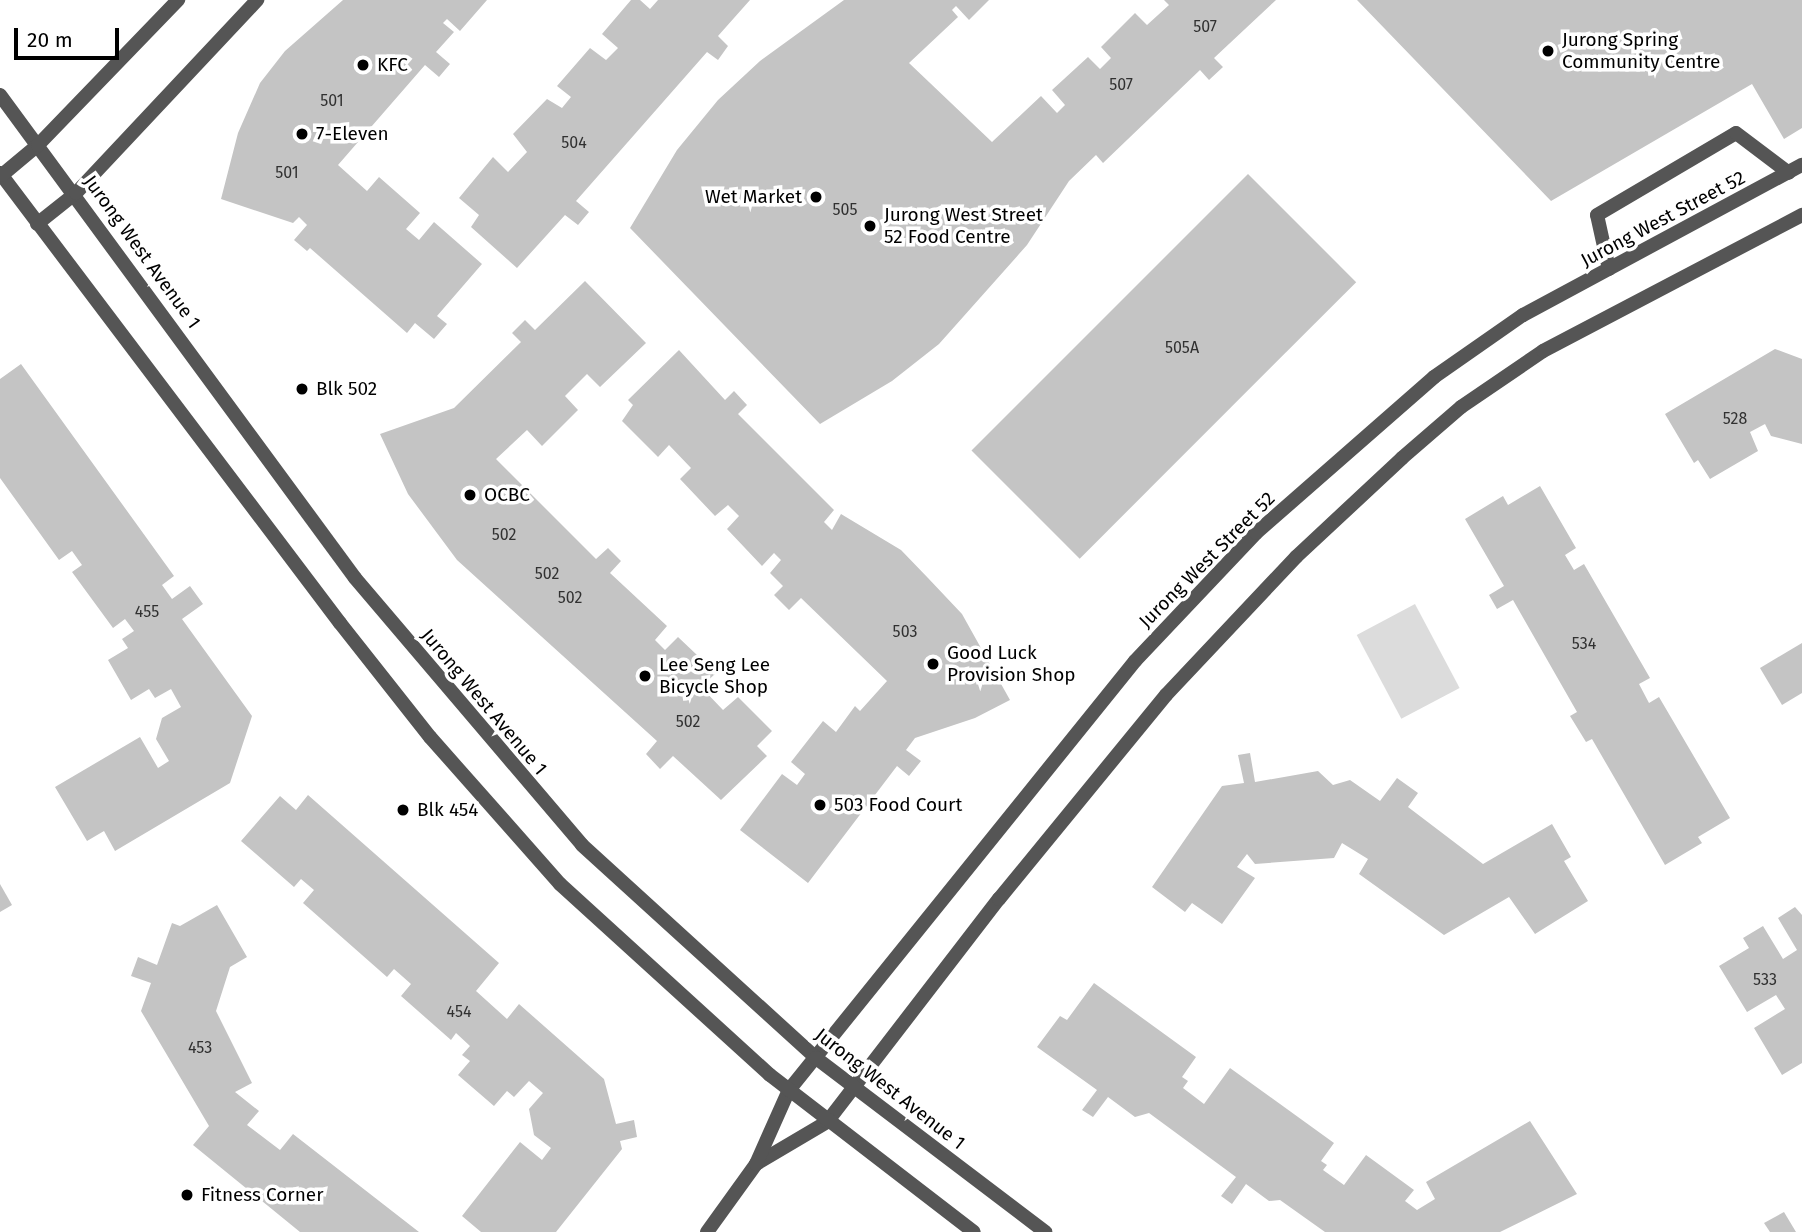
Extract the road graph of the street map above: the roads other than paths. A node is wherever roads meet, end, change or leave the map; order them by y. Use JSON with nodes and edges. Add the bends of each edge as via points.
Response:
{"nodes":[{"id":1,"x":178,"y":0,"type":"edge"},
{"id":2,"x":257,"y":0,"type":"edge"},
{"id":3,"x":0,"y":95,"type":"edge"},
{"id":4,"x":38,"y":145,"type":"junction"},
{"id":5,"x":1796,"y":169,"type":"edge"},
{"id":6,"x":1,"y":174,"type":"edge"},
{"id":7,"x":75,"y":193,"type":"junction"},
{"id":8,"x":1802,"y":215,"type":"edge"},
{"id":9,"x":37,"y":224,"type":"junction"},
{"id":10,"x":1609,"y":269,"type":"junction"},
{"id":11,"x":817,"y":1058,"type":"junction"},
{"id":12,"x":855,"y":1089,"type":"junction"},
{"id":13,"x":789,"y":1090,"type":"junction"},
{"id":14,"x":827,"y":1122,"type":"junction"},
{"id":15,"x":756,"y":1164,"type":"junction"},
{"id":16,"x":707,"y":1232,"type":"edge"},
{"id":17,"x":974,"y":1232,"type":"edge"},
{"id":18,"x":1045,"y":1232,"type":"edge"}],
"edges":[{"from":1,"to":4,"type":"street"},
{"from":2,"to":7,"type":"street"},
{"from":3,"to":4,"type":"street","name":"Jurong West Avenue 1"},
{"from":4,"to":6,"type":"street"},
{"from":4,"to":7,"type":"street","name":"Jurong West Avenue 1"},
{"from":5,"to":10,"type":"street","name":"Jurong West Street 52"},
{"from":5,"to":10,"type":"street","via":[[1736,133],[1597,215]]},
{"from":6,"to":9,"type":"street"},
{"from":7,"to":9,"type":"street"},
{"from":7,"to":11,"type":"street","name":"Jurong West Avenue 1","via":[[355,578],[516,771],[589,852]]},
{"from":8,"to":12,"type":"street","via":[[1543,351],[1461,407],[1392,467],[1296,557],[1166,695],[999,899]]},
{"from":9,"to":13,"type":"street","via":[[430,737],[560,884]]},
{"from":10,"to":11,"type":"street","name":"Jurong West Street 52","via":[[1523,315],[1434,377],[1256,533],[1135,662]]},
{"from":11,"to":12,"type":"street","name":"Jurong West Avenue 1"},
{"from":11,"to":13,"type":"street","name":"Jurong West Street 52"},
{"from":12,"to":14,"type":"street"},
{"from":12,"to":18,"type":"street","name":"Jurong West Avenue 1"},
{"from":13,"to":14,"type":"street"},
{"from":13,"to":15,"type":"street","name":"Jurong West Street 52"},
{"from":14,"to":15,"type":"street"},
{"from":14,"to":17,"type":"street"},
{"from":15,"to":16,"type":"street"}]}
